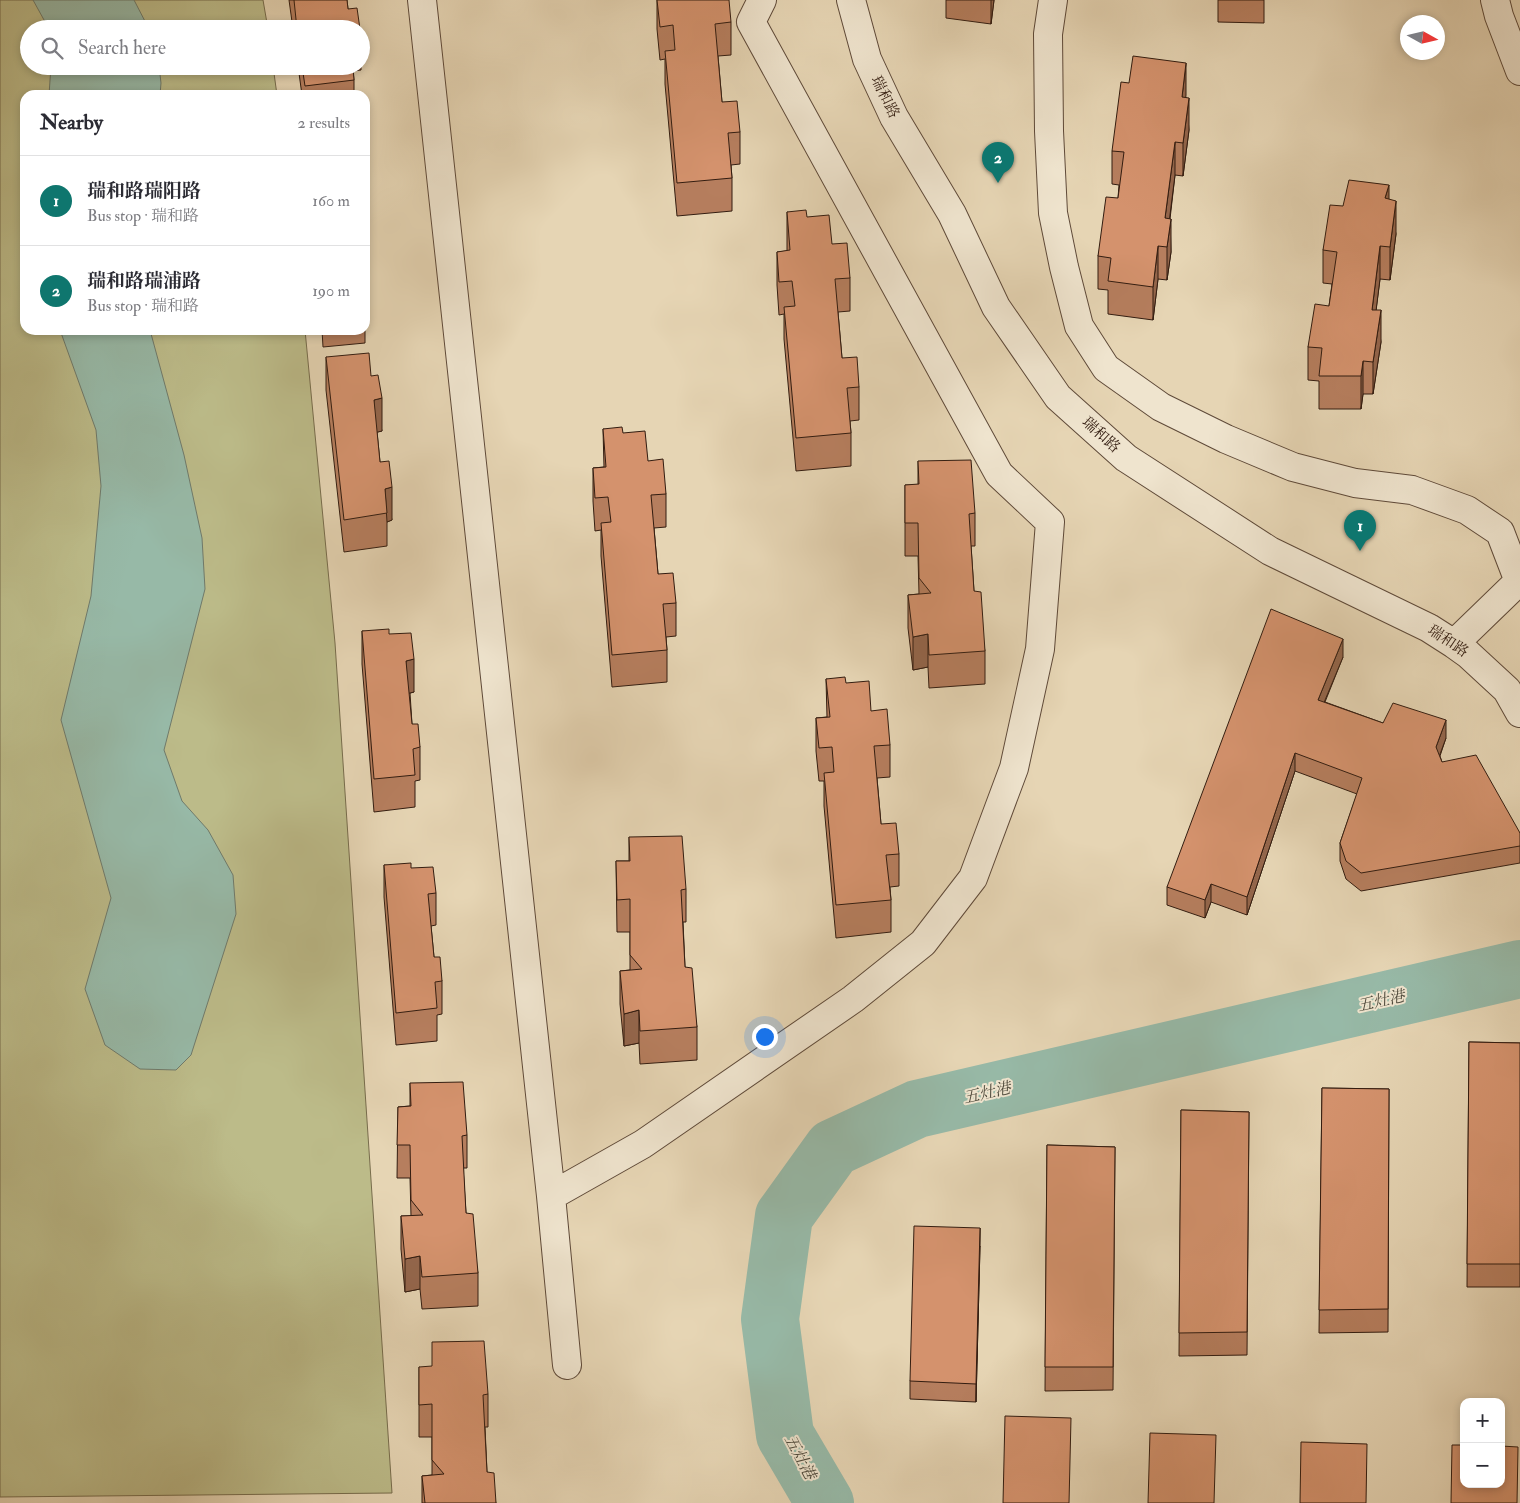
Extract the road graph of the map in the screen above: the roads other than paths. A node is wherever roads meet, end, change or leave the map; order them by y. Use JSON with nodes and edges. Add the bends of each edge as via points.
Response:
{"nodes":[{"id":1,"x":428,"y":0,"type":"edge"},
{"id":2,"x":762,"y":0,"type":"edge"},
{"id":3,"x":851,"y":0,"type":"edge"},
{"id":4,"x":1053,"y":0,"type":"edge"},
{"id":5,"x":1495,"y":0,"type":"edge"},
{"id":6,"x":1520,"y":70,"type":"edge"},
{"id":7,"x":1519,"y":583,"type":"edge"},
{"id":8,"x":1454,"y":644,"type":"junction"},
{"id":9,"x":1520,"y":713,"type":"edge"},
{"id":10,"x":551,"y":1196,"type":"junction"},
{"id":11,"x":567,"y":1365,"type":"dead end"}],
"edges":[{"from":1,"to":10,"type":"street"},
{"from":2,"to":10,"type":"street","via":[[751,22],[994,465],[999,474],[1050,522],[1040,648],[1014,768],[973,878],[923,943],[853,999],[643,1144]]},
{"from":3,"to":8,"type":"street","name":"瑞和路","via":[[867,59],[894,117],[952,214],[996,307],[1058,396],[1126,458],[1270,552],[1429,628]]},
{"from":4,"to":7,"type":"street","via":[[1048,34],[1053,213],[1079,326],[1106,368],[1161,407],[1293,467],[1355,483],[1412,490],[1467,510],[1500,532]]},
{"from":5,"to":6,"type":"street","via":[[1498,16]]},
{"from":7,"to":8,"type":"street"},
{"from":8,"to":9,"type":"street","name":"瑞和路","via":[[1507,690]]},
{"from":10,"to":11,"type":"street"}]}
